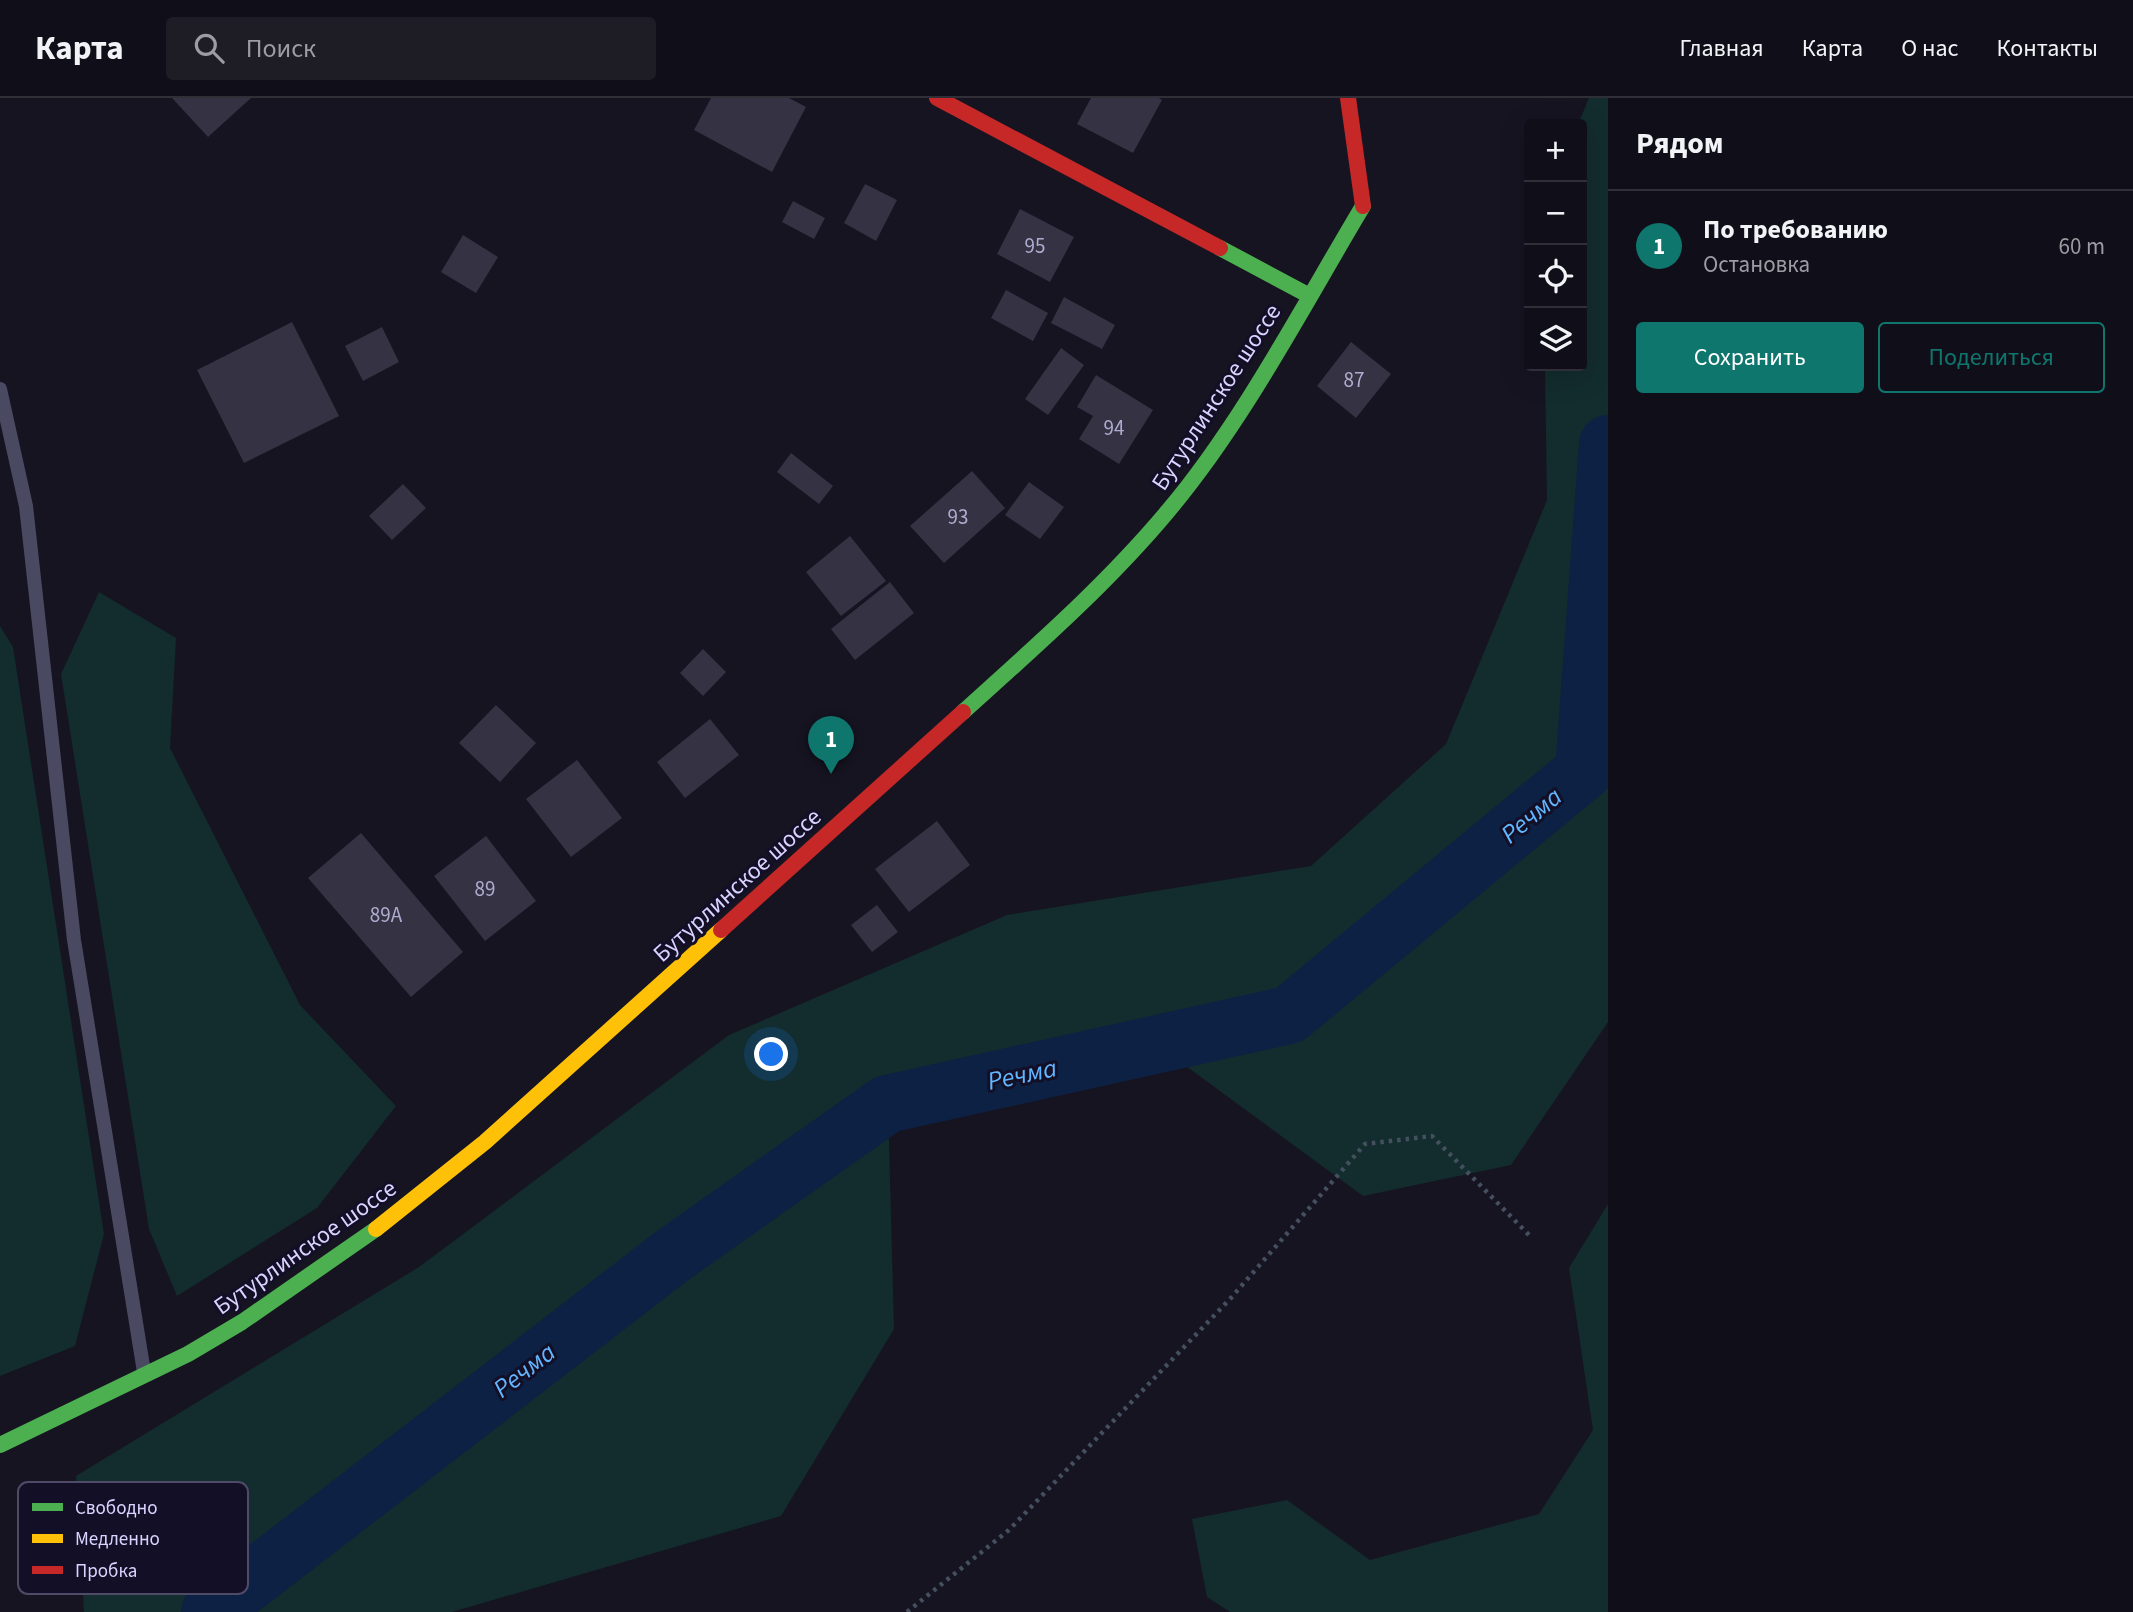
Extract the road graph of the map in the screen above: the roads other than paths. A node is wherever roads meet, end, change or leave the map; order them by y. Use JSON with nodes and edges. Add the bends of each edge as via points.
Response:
{"nodes":[{"id":1,"x":937,"y":98,"type":"edge"},
{"id":2,"x":1348,"y":98,"type":"edge"},
{"id":3,"x":1308,"y":295,"type":"junction"},
{"id":4,"x":0,"y":389,"type":"edge"},
{"id":5,"x":145,"y":1377,"type":"junction"},
{"id":6,"x":0,"y":1445,"type":"edge"}],
"edges":[{"from":1,"to":3,"type":"main road"},
{"from":2,"to":3,"type":"main road","name":"Бутурлинское шоссе","via":[[1363,206]]},
{"from":3,"to":5,"type":"main road","name":"Бутурлинское шоссе","via":[[1236,416],[1170,509],[1095,593],[485,1142],[349,1250],[242,1322]]},
{"from":4,"to":5,"type":"lane","via":[[26,506],[74,940]]},
{"from":5,"to":6,"type":"main road","name":"Бутурлинское шоссе"}]}
